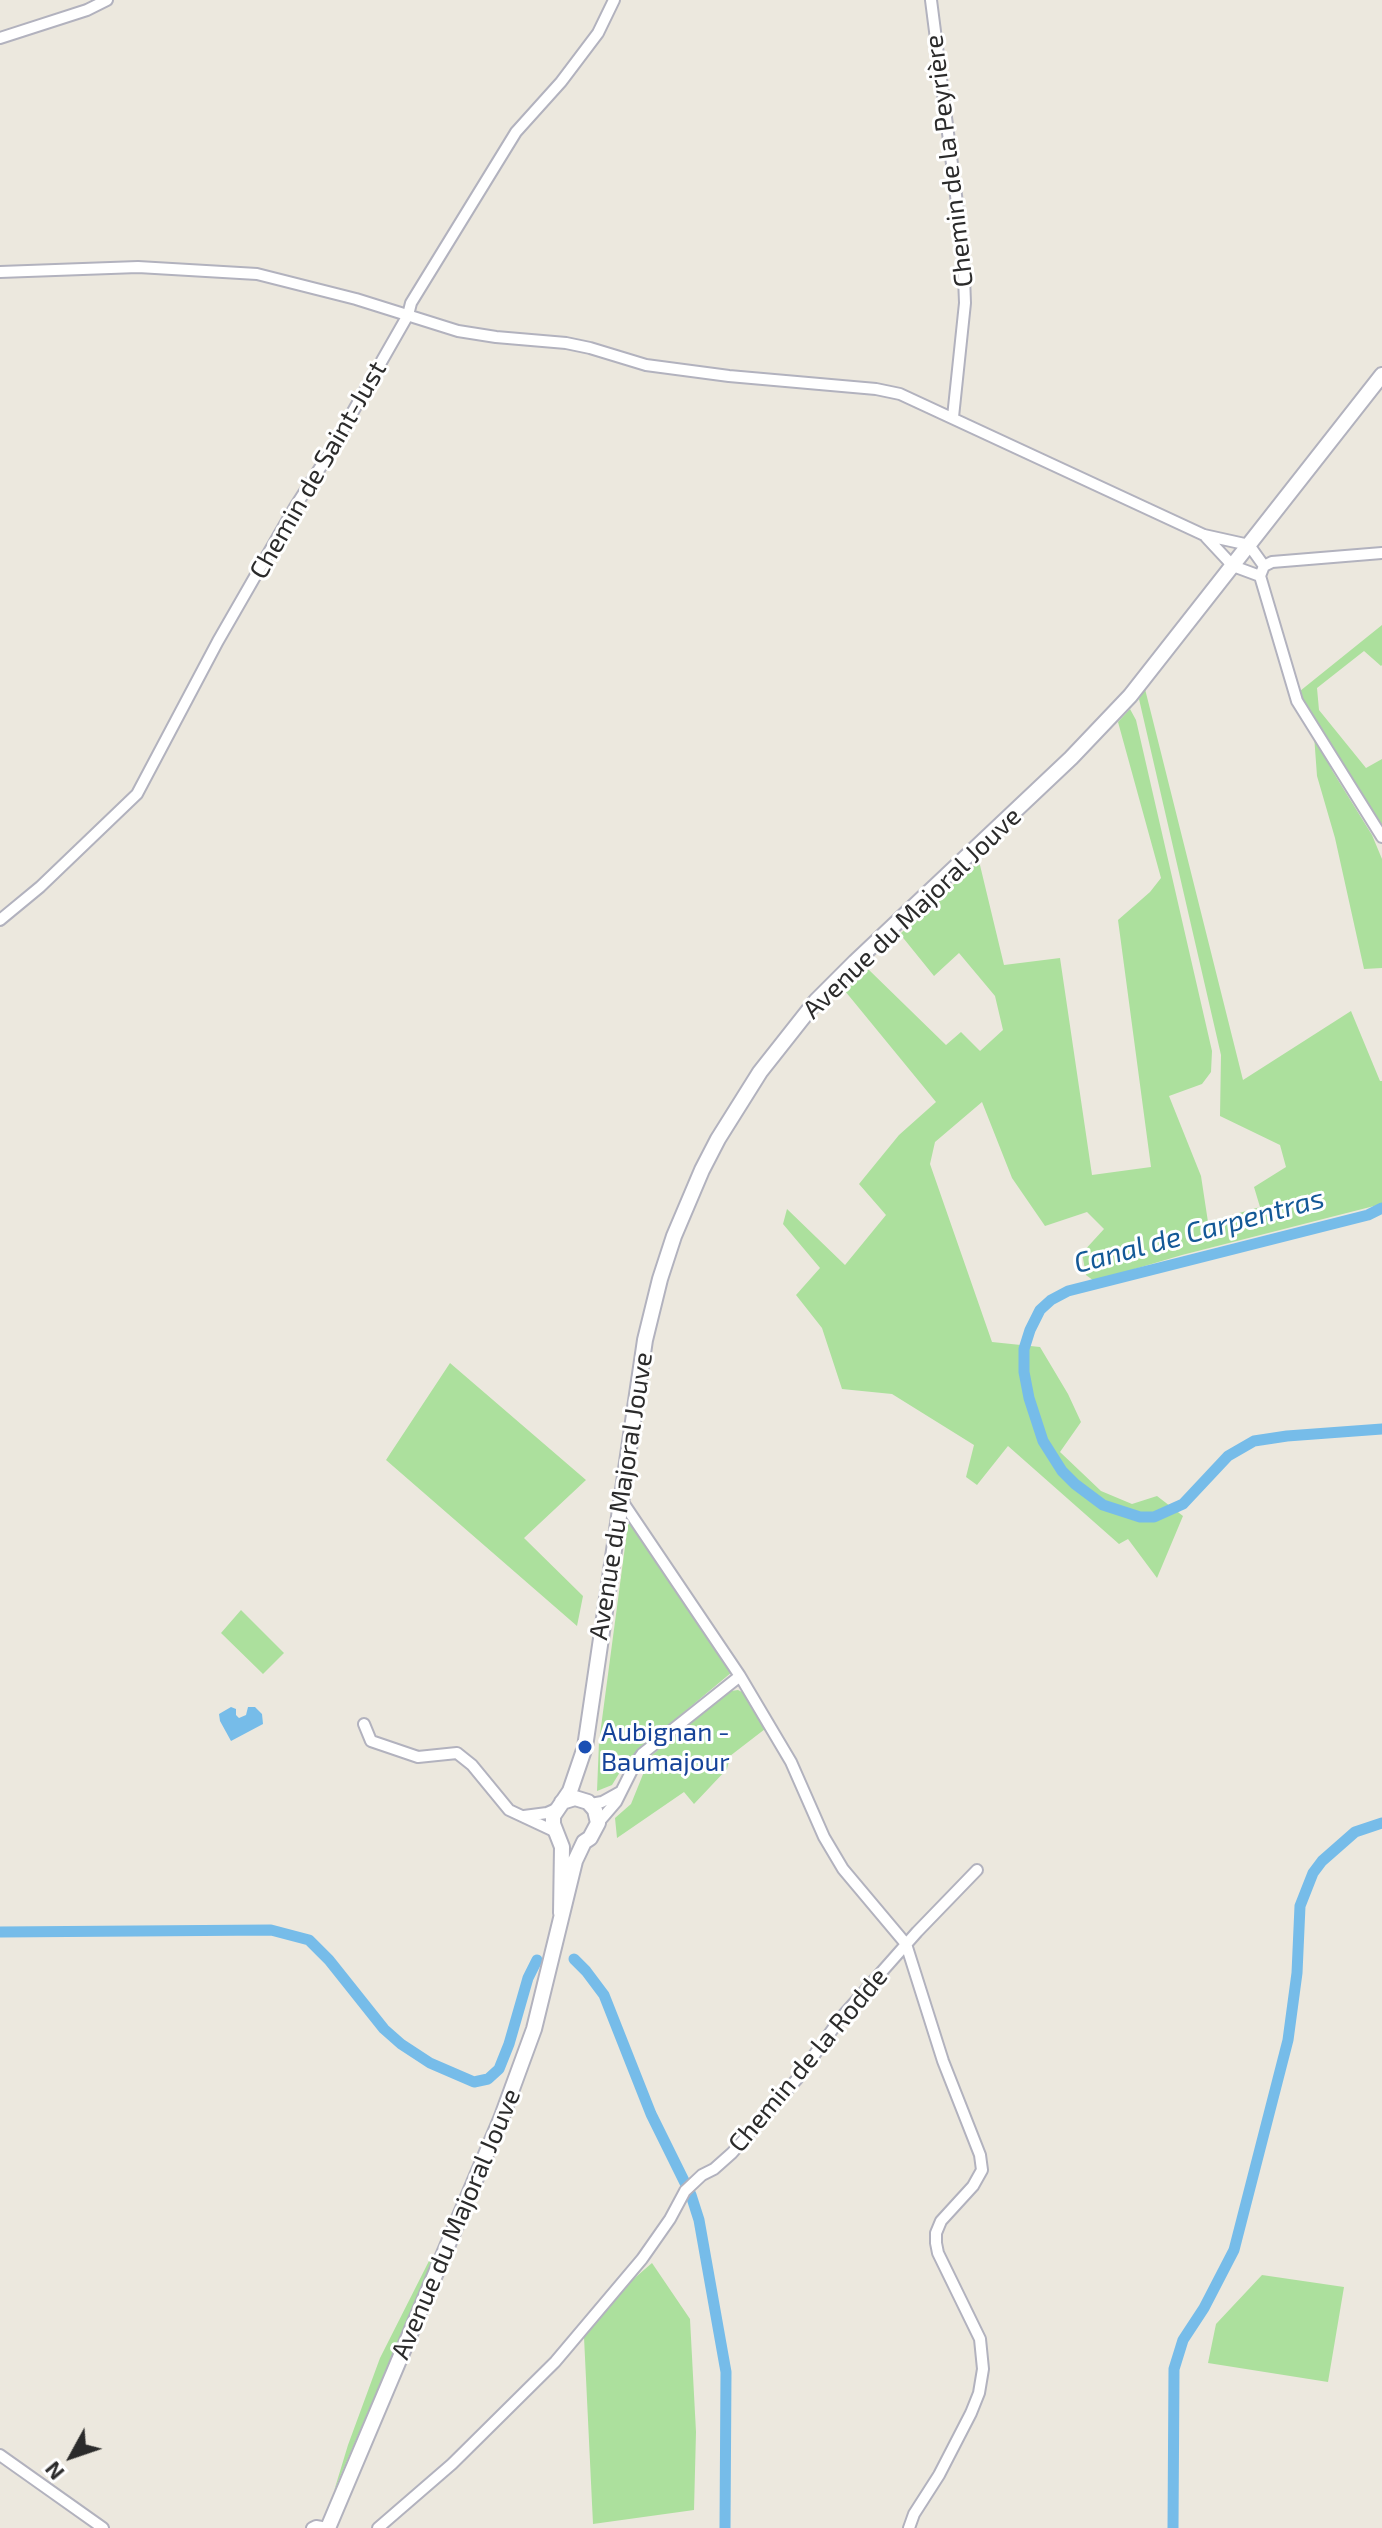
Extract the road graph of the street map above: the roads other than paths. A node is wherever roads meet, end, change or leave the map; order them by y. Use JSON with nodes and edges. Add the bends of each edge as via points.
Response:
{"nodes":[{"id":1,"x":107,"y":0,"type":"edge"},
{"id":2,"x":614,"y":0,"type":"edge"},
{"id":3,"x":931,"y":0,"type":"edge"},
{"id":4,"x":0,"y":38,"type":"edge"},
{"id":5,"x":0,"y":272,"type":"edge"},
{"id":6,"x":408,"y":315,"type":"junction"},
{"id":7,"x":1382,"y":375,"type":"edge"},
{"id":8,"x":953,"y":417,"type":"junction"},
{"id":9,"x":1204,"y":535,"type":"junction"},
{"id":10,"x":1248,"y":548,"type":"junction"},
{"id":11,"x":1382,"y":553,"type":"edge"},
{"id":12,"x":1233,"y":566,"type":"junction"},
{"id":13,"x":1262,"y":571,"type":"junction"},
{"id":14,"x":1382,"y":837,"type":"edge"},
{"id":15,"x":0,"y":920,"type":"edge"},
{"id":16,"x":620,"y":1498,"type":"junction"},
{"id":17,"x":740,"y":1676,"type":"junction"},
{"id":18,"x":364,"y":1724,"type":"dead end"},
{"id":19,"x":585,"y":1747,"type":"junction"},
{"id":20,"x":622,"y":1791,"type":"junction"},
{"id":21,"x":589,"y":1803,"type":"junction"},
{"id":22,"x":559,"y":1806,"type":"junction"},
{"id":23,"x":522,"y":1816,"type":"junction"},
{"id":24,"x":598,"y":1823,"type":"junction"},
{"id":25,"x":558,"y":1834,"type":"junction"},
{"id":26,"x":584,"y":1842,"type":"junction"},
{"id":27,"x":977,"y":1870,"type":"dead end"},
{"id":28,"x":561,"y":1913,"type":"junction"},
{"id":29,"x":906,"y":1944,"type":"junction"},
{"id":30,"x":0,"y":2455,"type":"edge"},
{"id":31,"x":103,"y":2528,"type":"edge"},
{"id":32,"x":312,"y":2528,"type":"edge"},
{"id":33,"x":328,"y":2528,"type":"edge"},
{"id":34,"x":378,"y":2528,"type":"edge"},
{"id":35,"x":909,"y":2528,"type":"edge"}],
"edges":[{"from":1,"to":4,"type":"street"},
{"from":2,"to":6,"type":"street","name":"Chemin de Saint-Just","via":[[598,33],[516,132]]},
{"from":3,"to":8,"type":"street","name":"Chemin de la Peyrière","via":[[963,250],[965,303]]},
{"from":5,"to":6,"type":"street","via":[[138,267],[257,274]]},
{"from":6,"to":8,"type":"street","via":[[458,331],[590,348],[646,365],[876,389]]},
{"from":6,"to":15,"type":"street","name":"Chemin de Saint-Just","via":[[253,580],[137,794]]},
{"from":7,"to":10,"type":"main road","name":"Avenue du Majoral Jouve"},
{"from":8,"to":9,"type":"street"},
{"from":9,"to":10,"type":"street"},
{"from":9,"to":12,"type":"street"},
{"from":10,"to":12,"type":"main road","name":"Avenue du Majoral Jouve"},
{"from":10,"to":13,"type":"street"},
{"from":11,"to":13,"type":"street","via":[[1272,562]]},
{"from":12,"to":13,"type":"street"},
{"from":12,"to":16,"type":"main road","name":"Avenue du Majoral Jouve","via":[[1089,740],[816,1001],[737,1106],[702,1170],[667,1256],[645,1340]]},
{"from":13,"to":14,"type":"street","via":[[1297,701]]},
{"from":16,"to":17,"type":"street"},
{"from":16,"to":19,"type":"main road","name":"Avenue du Majoral Jouve"},
{"from":17,"to":20,"type":"street","via":[[642,1754]]},
{"from":17,"to":29,"type":"street","via":[[791,1762],[843,1869]]},
{"from":18,"to":23,"type":"street","via":[[371,1741],[418,1757],[457,1753],[509,1810]]},
{"from":19,"to":21,"type":"main road","name":"Avenue du Majoral Jouve"},
{"from":19,"to":22,"type":"main road","name":"Avenue du Majoral Jouve"},
{"from":20,"to":21,"type":"street"},
{"from":20,"to":24,"type":"street"},
{"from":21,"to":22,"type":"main road","via":[[575,1798]]},
{"from":21,"to":24,"type":"main road","name":"Avenue du Majoral Jouve"},
{"from":22,"to":23,"type":"street"},
{"from":22,"to":25,"type":"main road","name":"Avenue du Majoral Jouve","via":[[553,1816]]},
{"from":23,"to":25,"type":"street"},
{"from":24,"to":26,"type":"main road","name":"Avenue du Majoral Jouve"},
{"from":25,"to":26,"type":"main road"},
{"from":25,"to":28,"type":"main road","name":"Avenue du Majoral Jouve","via":[[563,1858]]},
{"from":26,"to":28,"type":"main road","name":"Avenue du Majoral Jouve"},
{"from":27,"to":29,"type":"street","name":"Chemin de la Rodde"},
{"from":28,"to":33,"type":"main road","name":"Avenue du Majoral Jouve","via":[[524,2061]]},
{"from":29,"to":34,"type":"street","name":"Chemin de la Rodde","via":[[732,2153],[689,2187],[642,2259],[555,2362]]},
{"from":29,"to":35,"type":"street","via":[[982,2170],[936,2233],[938,2253],[980,2339],[979,2393]]},
{"from":30,"to":31,"type":"street"},
{"from":32,"to":33,"type":"street"}]}
